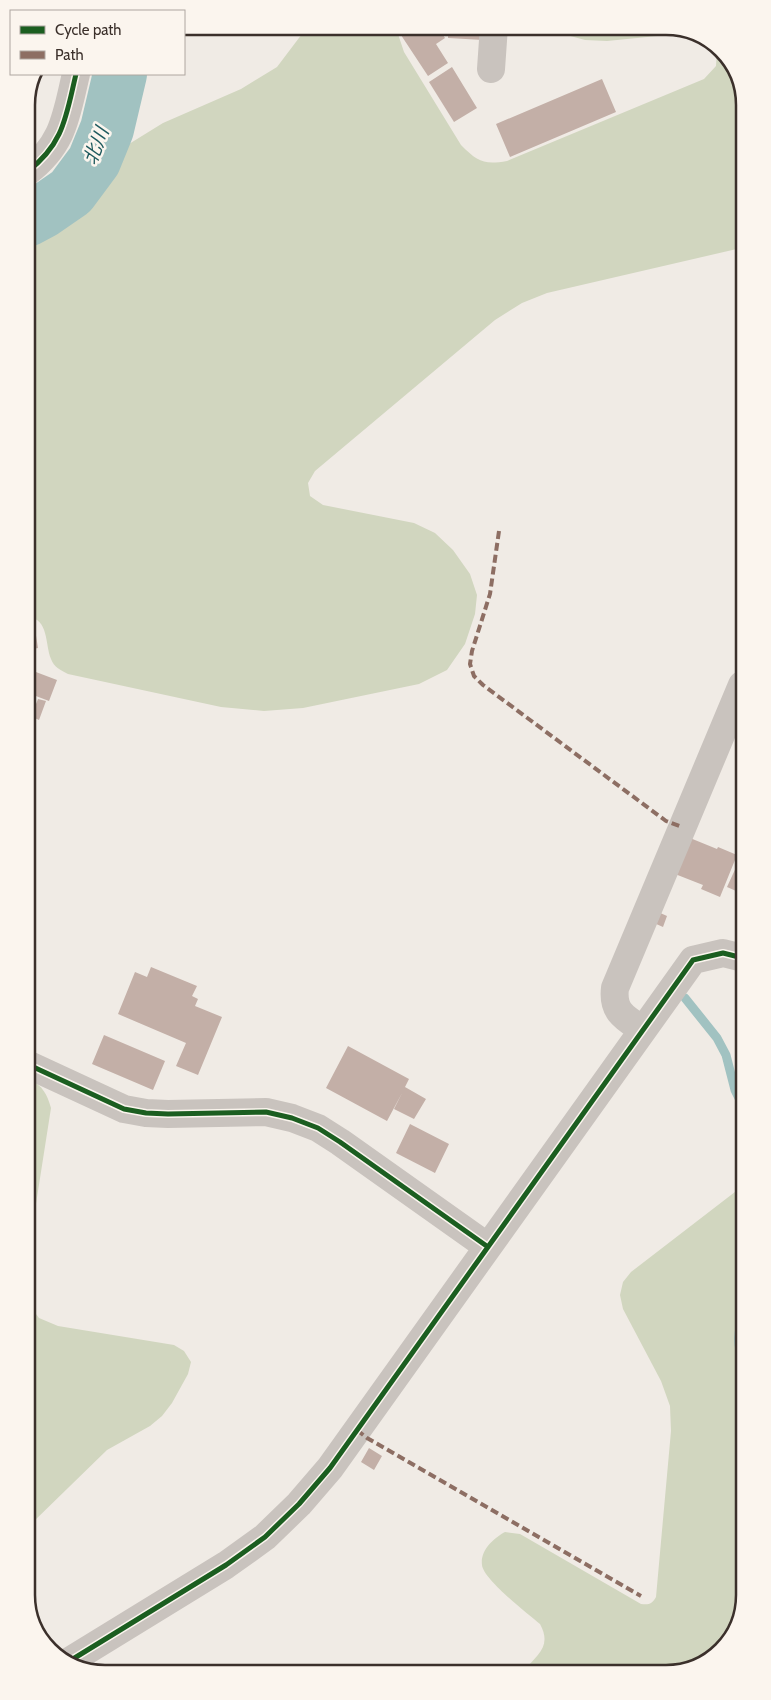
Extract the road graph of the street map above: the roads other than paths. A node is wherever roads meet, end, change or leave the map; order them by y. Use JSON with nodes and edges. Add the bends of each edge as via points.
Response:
{"nodes":[{"id":1,"x":494,"y":35,"type":"edge"},
{"id":2,"x":492,"y":69,"type":"dead end"},
{"id":3,"x":76,"y":75,"type":"edge"},
{"id":4,"x":35,"y":166,"type":"edge"},
{"id":5,"x":736,"y":700,"type":"edge"},
{"id":6,"x":736,"y":956,"type":"edge"},
{"id":7,"x":643,"y":1030,"type":"junction"},
{"id":8,"x":35,"y":1068,"type":"edge"},
{"id":9,"x":488,"y":1247,"type":"junction"},
{"id":10,"x":74,"y":1658,"type":"edge"}],
"edges":[{"from":1,"to":2,"type":"street"},
{"from":3,"to":4,"type":"street","via":[[57,141]]},
{"from":5,"to":7,"type":"street","via":[[615,988],[617,1009]]},
{"from":6,"to":7,"type":"street","via":[[723,953],[693,960]]},
{"from":7,"to":9,"type":"street"},
{"from":8,"to":9,"type":"street","via":[[124,1109],[146,1113],[266,1112],[318,1128]]},
{"from":9,"to":10,"type":"street","via":[[330,1468],[299,1504],[264,1537],[226,1565]]}]}
